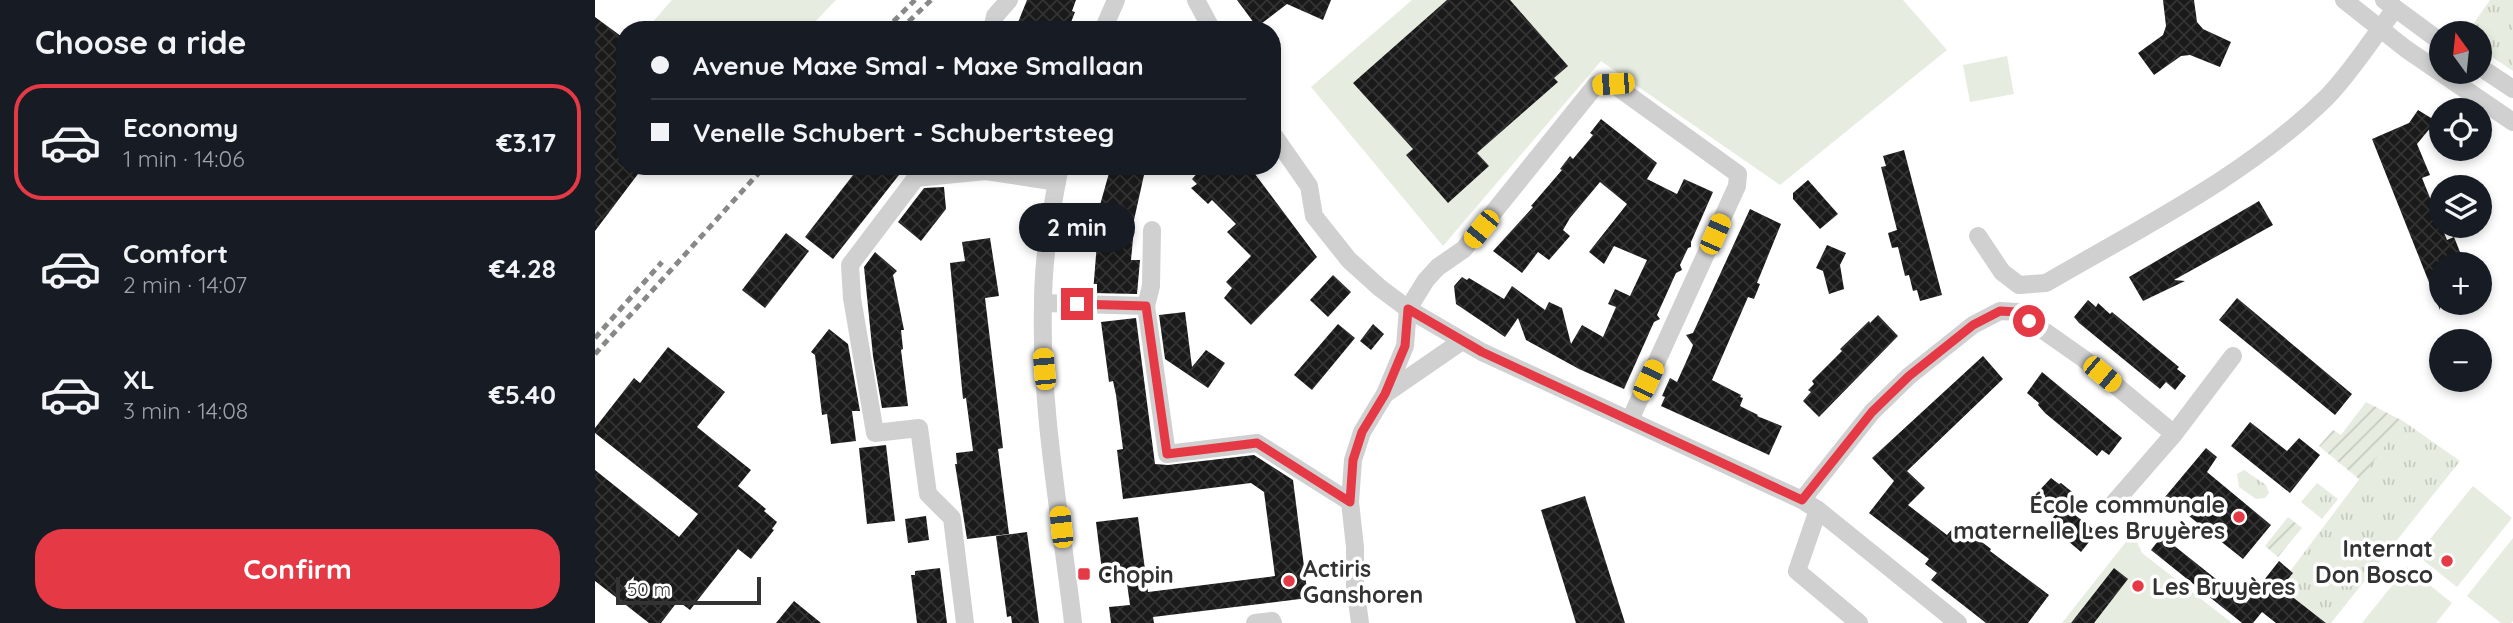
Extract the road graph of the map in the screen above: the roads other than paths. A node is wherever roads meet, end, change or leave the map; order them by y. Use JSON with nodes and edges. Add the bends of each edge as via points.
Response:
{"nodes":[{"id":1,"x":1009,"y":0,"type":"edge"},
{"id":2,"x":1116,"y":0,"type":"edge"},
{"id":3,"x":1196,"y":0,"type":"edge"},
{"id":4,"x":2344,"y":0,"type":"edge"},
{"id":5,"x":2389,"y":5,"type":"edge"},
{"id":6,"x":994,"y":21,"type":"edge"},
{"id":7,"x":1107,"y":21,"type":"edge"},
{"id":8,"x":1207,"y":21,"type":"edge"},
{"id":9,"x":2380,"y":29,"type":"junction"},
{"id":10,"x":2429,"y":33,"type":"edge"},
{"id":11,"x":2492,"y":75,"type":"edge"},
{"id":12,"x":2513,"y":89,"type":"edge"},
{"id":13,"x":2513,"y":122,"type":"edge"},
{"id":14,"x":1281,"y":146,"type":"edge"},
{"id":15,"x":918,"y":175,"type":"edge"},
{"id":16,"x":1019,"y":175,"type":"edge"},
{"id":17,"x":1048,"y":175,"type":"edge"},
{"id":18,"x":1058,"y":175,"type":"edge"},
{"id":19,"x":1152,"y":230,"type":"dead end"},
{"id":20,"x":1978,"y":236,"type":"dead end"},
{"id":21,"x":1042,"y":303,"type":"junction"},
{"id":22,"x":1146,"y":306,"type":"junction"},
{"id":23,"x":1408,"y":309,"type":"junction"},
{"id":24,"x":1462,"y":341,"type":"junction"},
{"id":25,"x":2233,"y":356,"type":"dead end"},
{"id":26,"x":1385,"y":394,"type":"junction"},
{"id":27,"x":1630,"y":420,"type":"junction"},
{"id":28,"x":2174,"y":433,"type":"junction"},
{"id":29,"x":1802,"y":500,"type":"junction"},
{"id":30,"x":1350,"y":502,"type":"junction"},
{"id":31,"x":2113,"y":504,"type":"dead end"},
{"id":32,"x":1818,"y":510,"type":"junction"},
{"id":33,"x":965,"y":623,"type":"edge"},
{"id":34,"x":1073,"y":623,"type":"edge"},
{"id":35,"x":1360,"y":623,"type":"edge"},
{"id":36,"x":1859,"y":623,"type":"edge"},
{"id":37,"x":1958,"y":623,"type":"edge"}],
"edges":[{"from":1,"to":6,"type":"street"},
{"from":2,"to":7,"type":"street"},
{"from":3,"to":8,"type":"street"},
{"from":4,"to":9,"type":"street"},
{"from":5,"to":9,"type":"street"},
{"from":5,"to":10,"type":"street"},
{"from":9,"to":13,"type":"street"},
{"from":9,"to":20,"type":"street","via":[[2329,95],[2291,130],[2231,174],[2046,283],[2019,285],[2001,272]]},
{"from":11,"to":12,"type":"street"},
{"from":14,"to":23,"type":"street","via":[[1309,186],[1314,216],[1349,260]]},
{"from":15,"to":33,"type":"street","via":[[850,265],[852,298],[875,433],[919,428],[928,494],[951,518]]},
{"from":16,"to":17,"type":"street"},
{"from":18,"to":21,"type":"street"},
{"from":19,"to":22,"type":"street"},
{"from":21,"to":22,"type":"street"},
{"from":21,"to":34,"type":"street","via":[[1048,408]]},
{"from":22,"to":30,"type":"street","via":[[1167,454],[1257,443]]},
{"from":23,"to":24,"type":"street"},
{"from":23,"to":26,"type":"street","via":[[1405,346]]},
{"from":23,"to":27,"type":"street","via":[[1426,280],[1464,249],[1596,85],[1613,84],[1738,174],[1737,186]]},
{"from":24,"to":26,"type":"street"},
{"from":24,"to":27,"type":"street"},
{"from":25,"to":28,"type":"street"},
{"from":26,"to":30,"type":"street","via":[[1362,432],[1353,460]]},
{"from":27,"to":29,"type":"street"},
{"from":28,"to":29,"type":"street","via":[[2084,359],[2017,312],[2000,311],[1973,325],[1909,376],[1872,412]]},
{"from":28,"to":31,"type":"street"},
{"from":29,"to":32,"type":"street"},
{"from":30,"to":35,"type":"street"},
{"from":32,"to":36,"type":"street","via":[[1797,571]]},
{"from":32,"to":37,"type":"street"}]}
